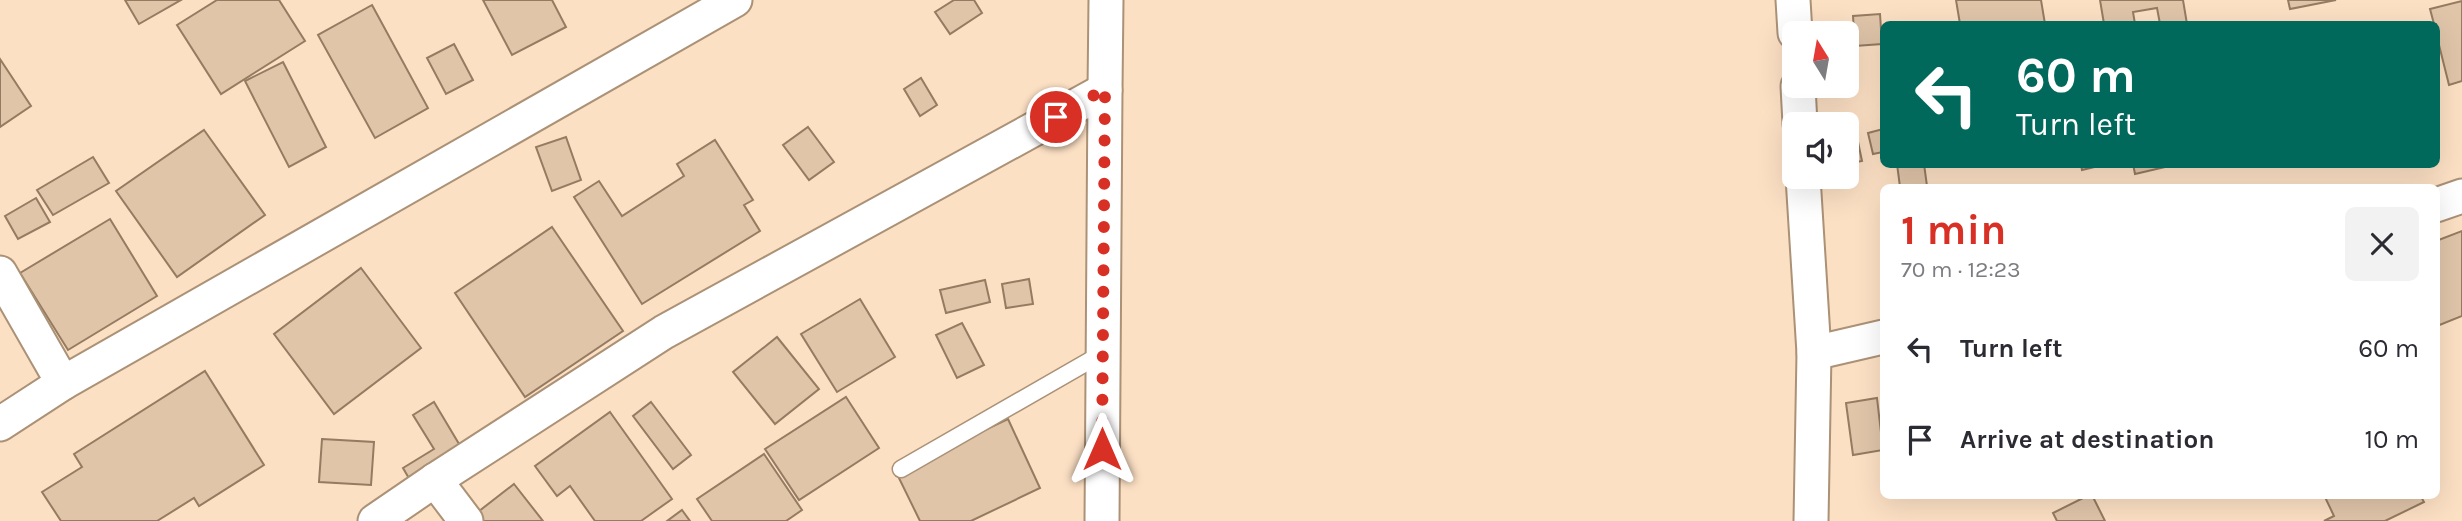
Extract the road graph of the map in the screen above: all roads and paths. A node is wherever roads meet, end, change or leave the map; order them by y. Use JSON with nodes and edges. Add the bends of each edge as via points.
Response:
{"nodes":[{"id":1,"x":735,"y":0,"type":"edge"},
{"id":2,"x":1106,"y":0,"type":"edge"},
{"id":3,"x":1793,"y":0,"type":"edge"},
{"id":4,"x":1794,"y":21,"type":"edge"},
{"id":5,"x":1105,"y":89,"type":"junction"},
{"id":6,"x":1804,"y":189,"type":"edge"},
{"id":7,"x":2462,"y":196,"type":"edge"},
{"id":8,"x":2440,"y":204,"type":"edge"},
{"id":9,"x":0,"y":274,"type":"edge"},
{"id":10,"x":1880,"y":338,"type":"edge"},
{"id":11,"x":1103,"y":353,"type":"junction"},
{"id":12,"x":1814,"y":353,"type":"junction"},
{"id":13,"x":63,"y":383,"type":"junction"},
{"id":14,"x":0,"y":424,"type":"edge"},
{"id":15,"x":901,"y":469,"type":"dead end"},
{"id":16,"x":435,"y":480,"type":"junction"},
{"id":17,"x":375,"y":521,"type":"edge"},
{"id":18,"x":466,"y":521,"type":"edge"},
{"id":19,"x":1102,"y":521,"type":"edge"},
{"id":20,"x":1811,"y":521,"type":"edge"}],
"edges":[{"from":1,"to":13,"type":"street"},
{"from":2,"to":5,"type":"street"},
{"from":3,"to":4,"type":"street"},
{"from":5,"to":11,"type":"street"},
{"from":5,"to":16,"type":"street","via":[[664,332]]},
{"from":6,"to":12,"type":"street"},
{"from":7,"to":8,"type":"street"},
{"from":9,"to":13,"type":"street"},
{"from":10,"to":12,"type":"street"},
{"from":11,"to":15,"type":"lane"},
{"from":11,"to":19,"type":"street"},
{"from":12,"to":20,"type":"street"},
{"from":13,"to":14,"type":"street"},
{"from":16,"to":17,"type":"street"},
{"from":16,"to":18,"type":"street"}]}
